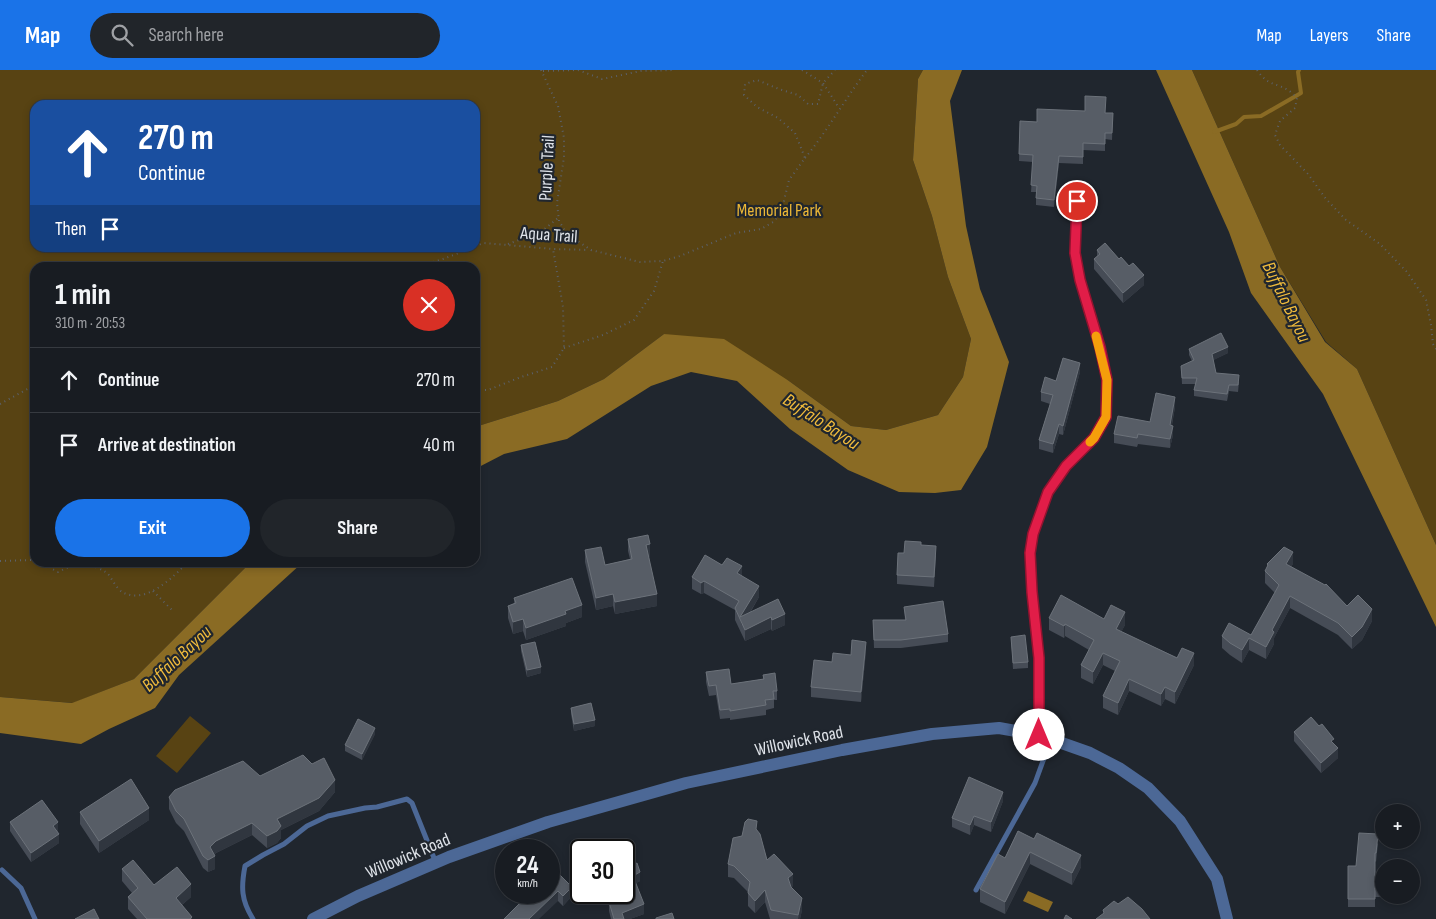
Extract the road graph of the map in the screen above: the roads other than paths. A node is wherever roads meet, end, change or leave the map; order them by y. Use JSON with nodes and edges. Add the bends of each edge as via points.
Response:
{"nodes":[{"id":1,"x":1077,"y":201,"type":"dead end"},
{"id":2,"x":1080,"y":280,"type":"joint"},
{"id":3,"x":1045,"y":737,"type":"junction"},
{"id":4,"x":436,"y":863,"type":"junction"},
{"id":5,"x":2,"y":870,"type":"dead end"},
{"id":6,"x":976,"y":890,"type":"dead end"},
{"id":7,"x":36,"y":919,"type":"edge"},
{"id":8,"x":253,"y":919,"type":"edge"},
{"id":9,"x":313,"y":919,"type":"edge"},
{"id":10,"x":1227,"y":919,"type":"edge"}],
"edges":[{"from":1,"to":2,"type":"lane","via":[[1075,253]]},
{"from":2,"to":3,"type":"street","via":[[1107,380],[1106,417],[1094,438],[1066,466],[1048,492],[1033,534],[1030,553],[1032,592]]},
{"from":3,"to":4,"type":"street","name":"Willowick Road","via":[[999,728],[932,734],[686,782],[548,822]]},
{"from":3,"to":6,"type":"lane","via":[[1035,783]]},
{"from":3,"to":10,"type":"street","name":"Willowick Road","via":[[1090,753],[1148,788],[1180,821],[1217,879]]},
{"from":4,"to":8,"type":"lane","via":[[412,803],[406,799],[328,816],[245,866],[244,900]]},
{"from":4,"to":9,"type":"street","name":"Willowick Road"},
{"from":5,"to":7,"type":"lane","via":[[21,888]]}]}
